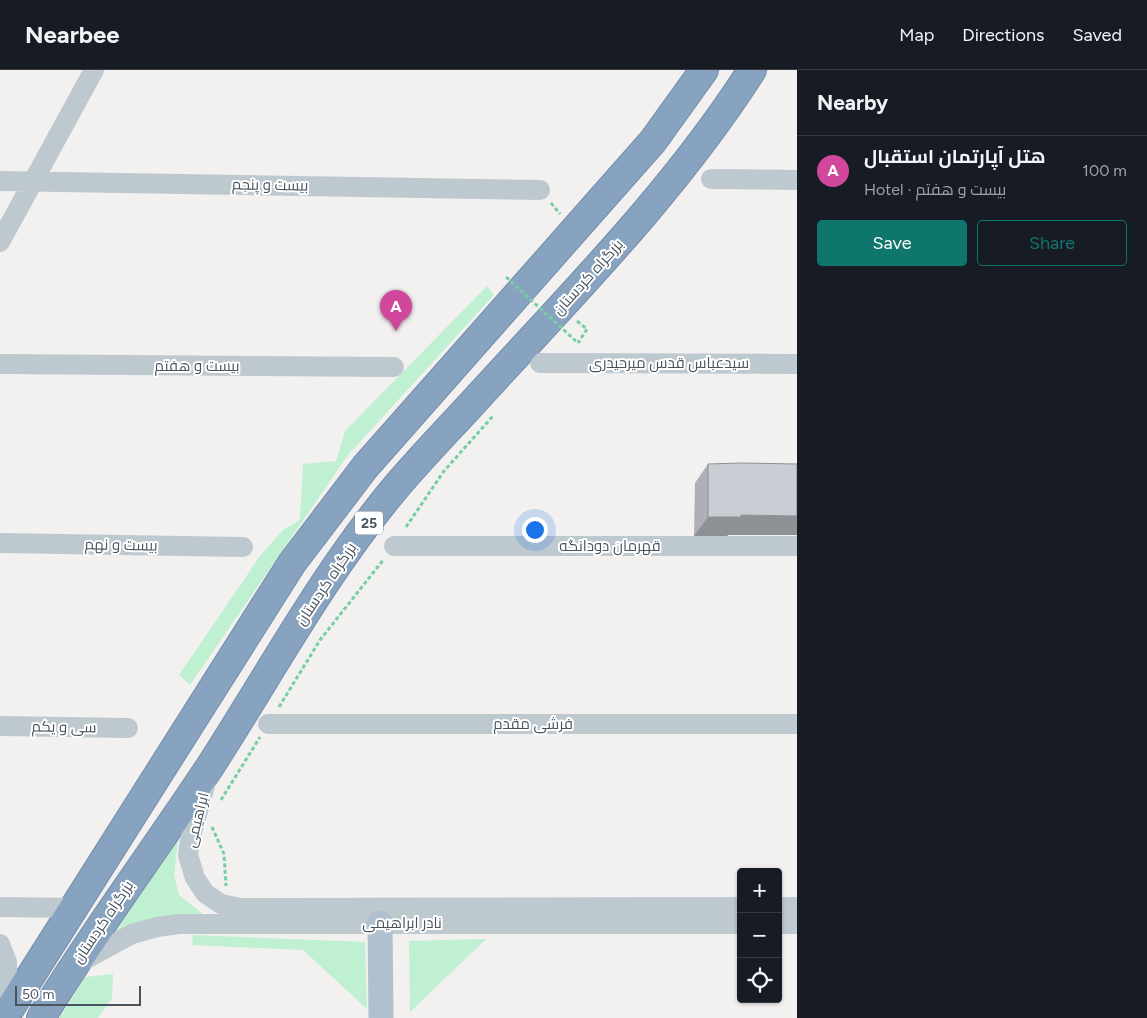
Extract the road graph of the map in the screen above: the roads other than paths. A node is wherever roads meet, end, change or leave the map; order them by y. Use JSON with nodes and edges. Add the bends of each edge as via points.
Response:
{"nodes":[{"id":1,"x":94,"y":70,"type":"edge"},
{"id":2,"x":704,"y":70,"type":"edge"},
{"id":3,"x":752,"y":70,"type":"edge"},
{"id":4,"x":711,"y":179,"type":"dead end"},
{"id":5,"x":797,"y":180,"type":"edge"},
{"id":6,"x":0,"y":181,"type":"edge"},
{"id":7,"x":34,"y":181,"type":"junction"},
{"id":8,"x":540,"y":190,"type":"road end"},
{"id":9,"x":0,"y":242,"type":"edge"},
{"id":10,"x":540,"y":363,"type":"dead end"},
{"id":11,"x":0,"y":364,"type":"edge"},
{"id":12,"x":797,"y":364,"type":"edge"},
{"id":13,"x":394,"y":367,"type":"dead end"},
{"id":14,"x":0,"y":543,"type":"edge"},
{"id":15,"x":394,"y":546,"type":"dead end"},
{"id":16,"x":797,"y":546,"type":"edge"},
{"id":17,"x":242,"y":547,"type":"dead end"},
{"id":18,"x":268,"y":724,"type":"road end"},
{"id":19,"x":797,"y":724,"type":"edge"},
{"id":20,"x":0,"y":726,"type":"edge"},
{"id":21,"x":128,"y":728,"type":"dead end"},
{"id":22,"x":211,"y":765,"type":"junction"},
{"id":23,"x":0,"y":907,"type":"edge"},
{"id":24,"x":737,"y":907,"type":"edge"},
{"id":25,"x":782,"y":907,"type":"edge"},
{"id":26,"x":797,"y":907,"type":"edge"},
{"id":27,"x":74,"y":908,"type":"junction"},
{"id":28,"x":241,"y":908,"type":"joint"},
{"id":29,"x":389,"y":916,"type":"junction"},
{"id":30,"x":737,"y":924,"type":"edge"},
{"id":31,"x":782,"y":924,"type":"edge"},
{"id":32,"x":797,"y":924,"type":"edge"},
{"id":33,"x":0,"y":944,"type":"edge"},
{"id":34,"x":73,"y":966,"type":"junction"},
{"id":35,"x":6,"y":1016,"type":"edge"},
{"id":36,"x":41,"y":1018,"type":"edge"},
{"id":37,"x":381,"y":1018,"type":"edge"},
{"id":38,"x":398,"y":1018,"type":"edge"}],
"edges":[{"from":1,"to":7,"type":"street"},
{"from":2,"to":27,"type":"highway","name":"بزرگراه کردستان","number":"25","via":[[652,141],[365,467],[292,563]]},
{"from":3,"to":22,"type":"highway","name":"بزرگراه کردستان","number":"25","via":[[693,154],[638,222],[396,487],[287,641]]},
{"from":4,"to":5,"type":"street"},
{"from":6,"to":7,"type":"street","name":"بیست و پنجم"},
{"from":7,"to":8,"type":"street","name":"بیست و پنجم"},
{"from":7,"to":9,"type":"street"},
{"from":10,"to":12,"type":"street","name":"سیدعباس قدس میرحیدری"},
{"from":11,"to":13,"type":"street","name":"بیست و هفتم"},
{"from":14,"to":17,"type":"street","name":"بیست و نهم"},
{"from":15,"to":16,"type":"street","name":"قهرمان دودانگه"},
{"from":18,"to":19,"type":"street","name":"فرشی مقدم"},
{"from":20,"to":21,"type":"street","name":"سی و یکم"},
{"from":22,"to":28,"type":"street","name":"ابراهیمی","via":[[188,855],[195,878],[205,893],[221,904]]},
{"from":22,"to":34,"type":"highway","name":"بزرگراه کردستان","number":"25"},
{"from":23,"to":27,"type":"street"},
{"from":24,"to":29,"type":"street","name":"نادر ابراهیمی"},
{"from":25,"to":26,"type":"street"},
{"from":27,"to":35,"type":"highway","name":"بزرگراه کردستان","number":"25"},
{"from":28,"to":29,"type":"street","name":"نادر ابراهیمی"},
{"from":29,"to":30,"type":"street","name":"نادر ابراهیمی"},
{"from":29,"to":34,"type":"street","name":"نادر ابراهیمی","via":[[157,927],[132,934]]},
{"from":29,"to":37,"type":"main road"},
{"from":29,"to":38,"type":"main road"},
{"from":31,"to":32,"type":"street"},
{"from":33,"to":35,"type":"street","via":[[7,962]]},
{"from":34,"to":36,"type":"highway","name":"بزرگراه کردستان","number":"25"}]}
